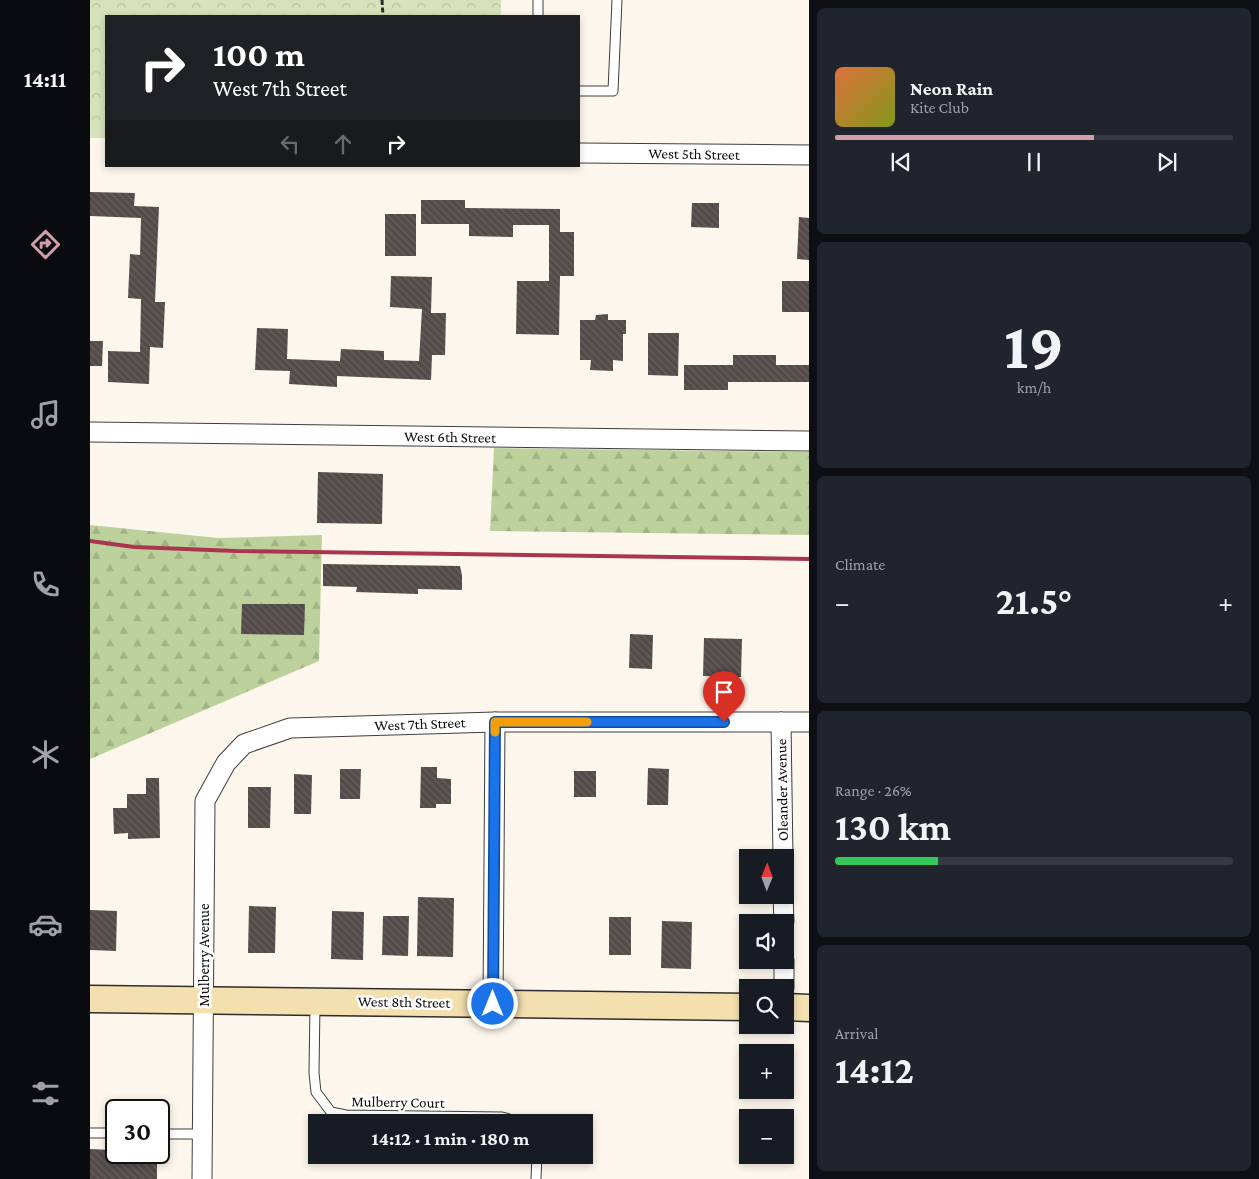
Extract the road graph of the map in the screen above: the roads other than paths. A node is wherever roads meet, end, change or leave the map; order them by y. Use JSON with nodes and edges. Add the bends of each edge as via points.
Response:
{"nodes":[{"id":1,"x":538,"y":0,"type":"edge"},
{"id":2,"x":617,"y":0,"type":"edge"},
{"id":3,"x":538,"y":15,"type":"edge"},
{"id":4,"x":580,"y":91,"type":"edge"},
{"id":5,"x":580,"y":153,"type":"edge"},
{"id":6,"x":809,"y":155,"type":"edge"},
{"id":7,"x":90,"y":432,"type":"edge"},
{"id":8,"x":809,"y":441,"type":"edge"},
{"id":9,"x":495,"y":722,"type":"junction"},
{"id":10,"x":781,"y":722,"type":"junction"},
{"id":11,"x":809,"y":722,"type":"edge"},
{"id":12,"x":244,"y":744,"type":"joint"},
{"id":13,"x":783,"y":849,"type":"edge"},
{"id":14,"x":90,"y":999,"type":"edge"},
{"id":15,"x":204,"y":1000,"type":"junction"},
{"id":16,"x":316,"y":1001,"type":"junction"},
{"id":17,"x":493,"y":1004,"type":"junction"},
{"id":18,"x":739,"y":1007,"type":"edge"},
{"id":19,"x":794,"y":1007,"type":"edge"},
{"id":20,"x":809,"y":1008,"type":"edge"},
{"id":21,"x":341,"y":1114,"type":"edge"},
{"id":22,"x":90,"y":1133,"type":"edge"},
{"id":23,"x":105,"y":1133,"type":"edge"},
{"id":24,"x":170,"y":1134,"type":"edge"},
{"id":25,"x":202,"y":1134,"type":"junction"},
{"id":26,"x":536,"y":1164,"type":"edge"},
{"id":27,"x":202,"y":1179,"type":"edge"},
{"id":28,"x":536,"y":1179,"type":"edge"}],
"edges":[{"from":1,"to":3,"type":"lane"},
{"from":2,"to":4,"type":"lane","via":[[613,92]]},
{"from":5,"to":6,"type":"street","name":"West 5th Street"},
{"from":7,"to":8,"type":"street","name":"West 6th Street"},
{"from":9,"to":10,"type":"street","name":"West 7th Street"},
{"from":9,"to":12,"type":"street","name":"West 7th Street","via":[[290,728]]},
{"from":9,"to":17,"type":"street"},
{"from":10,"to":11,"type":"street","name":"West 7th Street"},
{"from":10,"to":13,"type":"street","name":"Oleander Avenue"},
{"from":12,"to":15,"type":"street","name":"Mulberry Avenue","via":[[226,763],[205,801]]},
{"from":14,"to":15,"type":"street","name":"West 8th Street"},
{"from":15,"to":16,"type":"street","name":"West 8th Street"},
{"from":15,"to":25,"type":"street","name":"Mulberry Avenue"},
{"from":16,"to":17,"type":"street","name":"West 8th Street"},
{"from":16,"to":21,"type":"lane","name":"Mulberry Court","via":[[316,1092],[331,1112]]},
{"from":17,"to":18,"type":"street","name":"West 8th Street"},
{"from":19,"to":20,"type":"street"},
{"from":22,"to":23,"type":"lane"},
{"from":24,"to":25,"type":"lane"},
{"from":25,"to":27,"type":"street","name":"Mulberry Avenue"},
{"from":26,"to":28,"type":"lane"}]}
